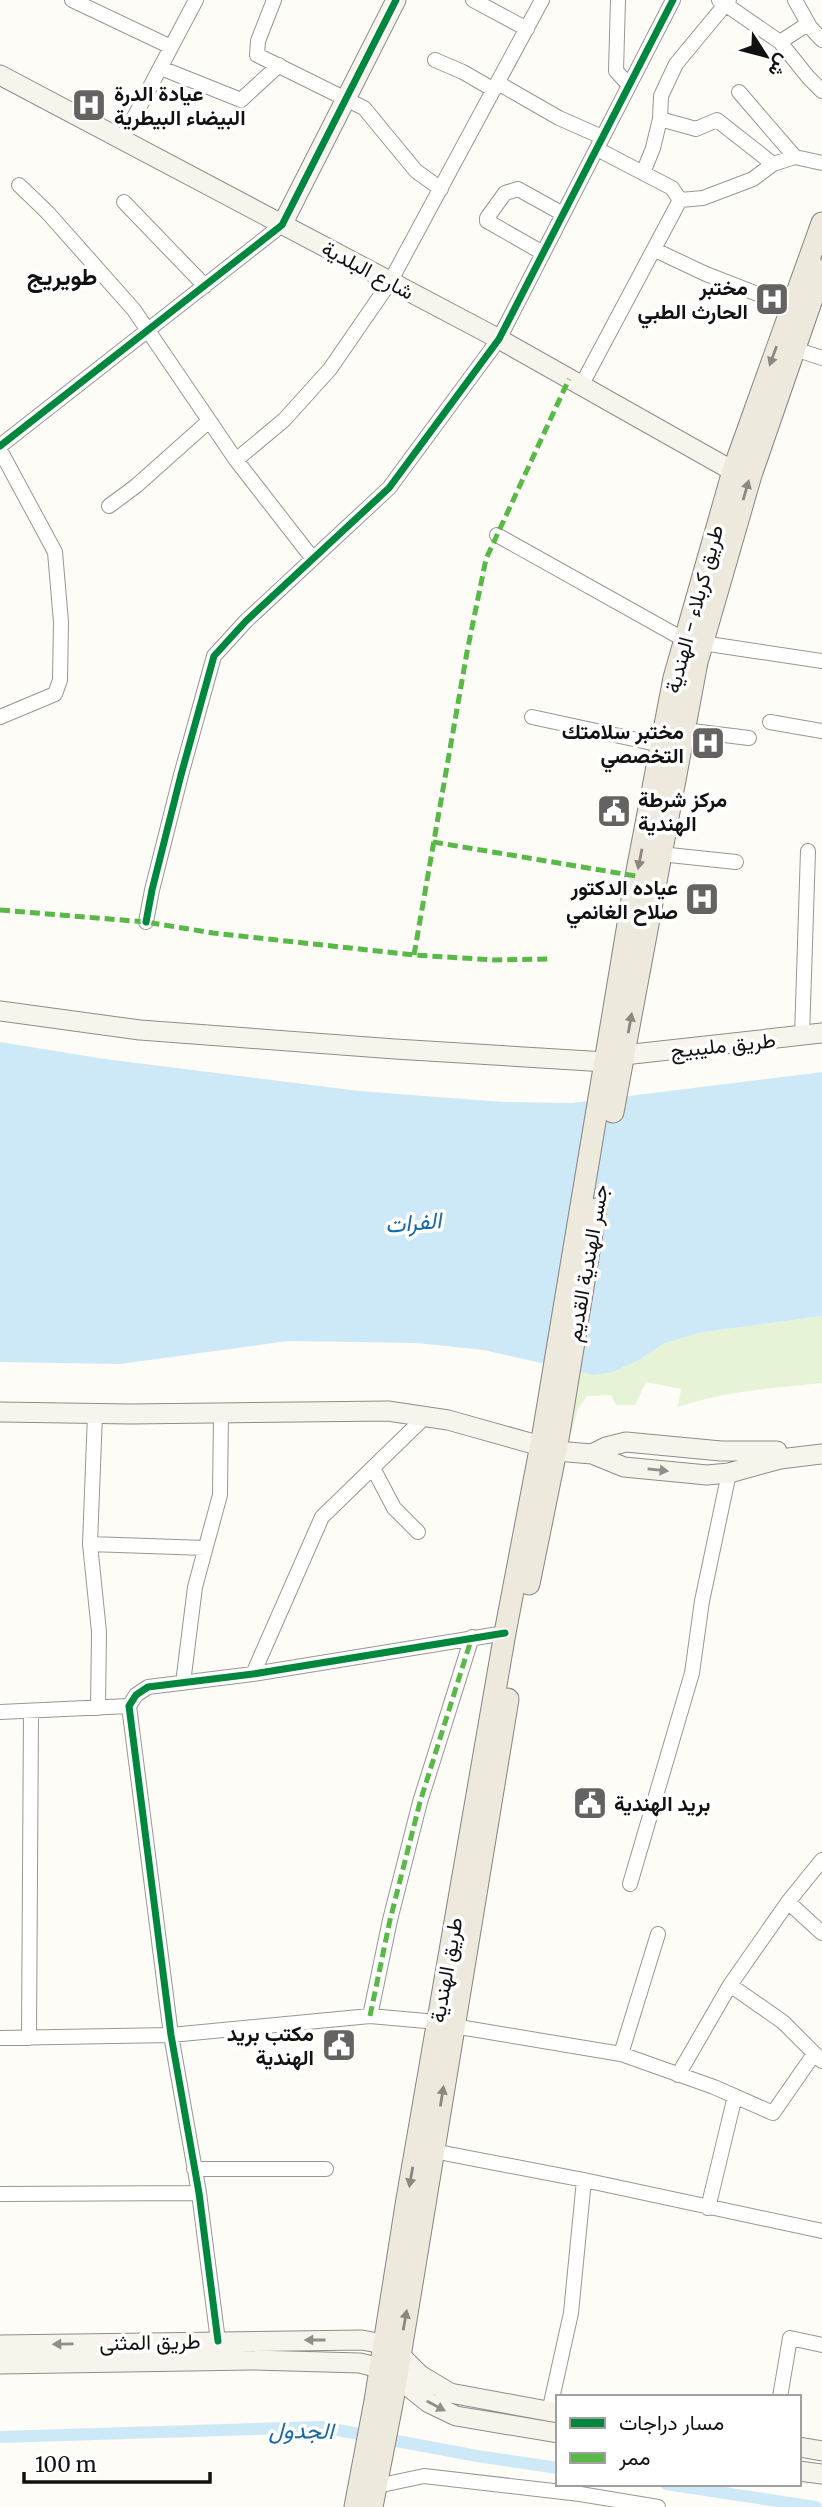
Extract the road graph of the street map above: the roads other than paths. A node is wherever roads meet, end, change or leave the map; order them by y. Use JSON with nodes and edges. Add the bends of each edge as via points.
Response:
{"nodes":[{"id":1,"x":72,"y":0,"type":"edge"},
{"id":2,"x":197,"y":0,"type":"edge"},
{"id":3,"x":274,"y":0,"type":"edge"},
{"id":4,"x":396,"y":0,"type":"edge"},
{"id":5,"x":473,"y":0,"type":"edge"},
{"id":6,"x":542,"y":0,"type":"edge"},
{"id":7,"x":618,"y":0,"type":"edge"},
{"id":8,"x":673,"y":0,"type":"edge"},
{"id":9,"x":795,"y":0,"type":"edge"},
{"id":10,"x":725,"y":2,"type":"edge"},
{"id":11,"x":100,"y":6,"type":"edge"},
{"id":12,"x":810,"y":27,"type":"junction"},
{"id":13,"x":527,"y":29,"type":"junction"},
{"id":14,"x":822,"y":40,"type":"edge"},
{"id":15,"x":780,"y":42,"type":"junction"},
{"id":16,"x":171,"y":47,"type":"junction"},
{"id":17,"x":435,"y":60,"type":"dead end"},
{"id":18,"x":279,"y":65,"type":"junction"},
{"id":19,"x":160,"y":68,"type":"junction"},
{"id":20,"x":0,"y":75,"type":"edge"},
{"id":21,"x":629,"y":85,"type":"junction"},
{"id":22,"x":496,"y":87,"type":"junction"},
{"id":23,"x":822,"y":91,"type":"edge"},
{"id":24,"x":739,"y":92,"type":"dead end"},
{"id":25,"x":346,"y":99,"type":"junction"},
{"id":26,"x":660,"y":119,"type":"junction"},
{"id":27,"x":122,"y":140,"type":"junction"},
{"id":28,"x":599,"y":143,"type":"junction"},
{"id":29,"x":795,"y":157,"type":"junction"},
{"id":30,"x":822,"y":163,"type":"edge"},
{"id":31,"x":773,"y":164,"type":"junction"},
{"id":32,"x":643,"y":173,"type":"junction"},
{"id":33,"x":19,"y":185,"type":"dead end"},
{"id":34,"x":441,"y":189,"type":"junction"},
{"id":35,"x":680,"y":200,"type":"junction"},
{"id":36,"x":124,"y":202,"type":"dead end"},
{"id":37,"x":563,"y":214,"type":"junction"},
{"id":38,"x":822,"y":223,"type":"edge"},
{"id":39,"x":282,"y":225,"type":"junction"},
{"id":40,"x":655,"y":250,"type":"junction"},
{"id":41,"x":543,"y":253,"type":"junction"},
{"id":42,"x":822,"y":270,"type":"edge"},
{"id":43,"x":390,"y":282,"type":"junction"},
{"id":44,"x":205,"y":286,"type":"junction"},
{"id":45,"x":791,"y":307,"type":"junction"},
{"id":46,"x":146,"y":330,"type":"junction"},
{"id":47,"x":499,"y":339,"type":"junction"},
{"id":48,"x":794,"y":349,"type":"junction"},
{"id":49,"x":822,"y":358,"type":"edge"},
{"id":50,"x":581,"y":386,"type":"junction"},
{"id":51,"x":209,"y":421,"type":"junction"},
{"id":52,"x":0,"y":448,"type":"edge"},
{"id":53,"x":236,"y":460,"type":"junction"},
{"id":54,"x":733,"y":471,"type":"junction"},
{"id":55,"x":109,"y":506,"type":"dead end"},
{"id":56,"x":497,"y":535,"type":"dead end"},
{"id":57,"x":313,"y":559,"type":"junction"},
{"id":58,"x":693,"y":641,"type":"junction"},
{"id":59,"x":822,"y":661,"type":"edge"},
{"id":60,"x":0,"y":717,"type":"edge"},
{"id":61,"x":532,"y":718,"type":"dead end"},
{"id":62,"x":770,"y":722,"type":"dead end"},
{"id":63,"x":684,"y":730,"type":"junction"},
{"id":64,"x":822,"y":731,"type":"edge"},
{"id":65,"x":749,"y":738,"type":"dead end"},
{"id":66,"x":661,"y":745,"type":"junction"},
{"id":67,"x":808,"y":850,"type":"dead end"},
{"id":68,"x":660,"y":855,"type":"junction"},
{"id":69,"x":736,"y":862,"type":"dead end"},
{"id":70,"x":146,"y":922,"type":"dead end"},
{"id":71,"x":0,"y":1011,"type":"edge"},
{"id":72,"x":822,"y":1033,"type":"edge"},
{"id":73,"x":802,"y":1036,"type":"junction"},
{"id":74,"x":615,"y":1058,"type":"junction"},
{"id":75,"x":609,"y":1091,"type":"joint"},
{"id":76,"x":0,"y":1412,"type":"edge"},
{"id":77,"x":95,"y":1413,"type":"junction"},
{"id":78,"x":221,"y":1413,"type":"junction"},
{"id":79,"x":426,"y":1416,"type":"junction"},
{"id":80,"x":549,"y":1442,"type":"junction"},
{"id":81,"x":822,"y":1451,"type":"edge"},
{"id":82,"x":592,"y":1454,"type":"junction"},
{"id":83,"x":373,"y":1468,"type":"junction"},
{"id":84,"x":729,"y":1473,"type":"junction"},
{"id":85,"x":418,"y":1532,"type":"dead end"},
{"id":86,"x":90,"y":1544,"type":"junction"},
{"id":87,"x":205,"y":1548,"type":"junction"},
{"id":88,"x":505,"y":1633,"type":"junction"},
{"id":89,"x":472,"y":1637,"type":"junction"},
{"id":90,"x":253,"y":1674,"type":"junction"},
{"id":91,"x":183,"y":1683,"type":"junction"},
{"id":92,"x":129,"y":1706,"type":"junction"},
{"id":93,"x":98,"y":1708,"type":"junction"},
{"id":94,"x":0,"y":1712,"type":"edge"},
{"id":95,"x":31,"y":1712,"type":"junction"},
{"id":96,"x":822,"y":1860,"type":"edge"},
{"id":97,"x":630,"y":1884,"type":"dead end"},
{"id":98,"x":788,"y":1902,"type":"junction"},
{"id":99,"x":822,"y":1933,"type":"edge"},
{"id":100,"x":658,"y":1934,"type":"dead end"},
{"id":101,"x":730,"y":1985,"type":"junction"},
{"id":102,"x":370,"y":2016,"type":"junction"},
{"id":103,"x":445,"y":2024,"type":"junction"},
{"id":104,"x":171,"y":2035,"type":"junction"},
{"id":105,"x":0,"y":2038,"type":"edge"},
{"id":106,"x":29,"y":2038,"type":"junction"},
{"id":107,"x":621,"y":2054,"type":"junction"},
{"id":108,"x":818,"y":2058,"type":"edge"},
{"id":109,"x":678,"y":2074,"type":"junction"},
{"id":110,"x":735,"y":2096,"type":"junction"},
{"id":111,"x":433,"y":2151,"type":"junction"},
{"id":112,"x":194,"y":2169,"type":"junction"},
{"id":113,"x":326,"y":2169,"type":"dead end"},
{"id":114,"x":584,"y":2180,"type":"junction"},
{"id":115,"x":199,"y":2193,"type":"junction"},
{"id":116,"x":0,"y":2194,"type":"edge"},
{"id":117,"x":708,"y":2208,"type":"junction"},
{"id":118,"x":822,"y":2231,"type":"edge"},
{"id":119,"x":218,"y":2341,"type":"junction"},
{"id":120,"x":0,"y":2345,"type":"edge"},
{"id":121,"x":822,"y":2345,"type":"edge"},
{"id":122,"x":391,"y":2349,"type":"junction"},
{"id":123,"x":0,"y":2364,"type":"edge"},
{"id":124,"x":387,"y":2372,"type":"junction"},
{"id":125,"x":556,"y":2395,"type":"edge"},
{"id":126,"x":780,"y":2395,"type":"edge"},
{"id":127,"x":553,"y":2412,"type":"edge"},
{"id":128,"x":556,"y":2433,"type":"edge"},
{"id":129,"x":801,"y":2447,"type":"edge"},
{"id":130,"x":822,"y":2451,"type":"edge"},
{"id":131,"x":372,"y":2463,"type":"junction"},
{"id":132,"x":801,"y":2471,"type":"edge"},
{"id":133,"x":822,"y":2474,"type":"edge"},
{"id":134,"x":374,"y":2497,"type":"edge"},
{"id":135,"x":581,"y":2500,"type":"edge"},
{"id":136,"x":355,"y":2507,"type":"edge"},
{"id":137,"x":659,"y":2507,"type":"edge"}],
"edges":[{"from":1,"to":11,"type":"street"},
{"from":2,"to":16,"type":"street"},
{"from":3,"to":18,"type":"street","via":[[256,48],[257,55]]},
{"from":4,"to":25,"type":"street"},
{"from":5,"to":13,"type":"street"},
{"from":6,"to":13,"type":"street"},
{"from":7,"to":21,"type":"street","via":[[616,71]]},
{"from":8,"to":21,"type":"street"},
{"from":9,"to":12,"type":"street"},
{"from":10,"to":15,"type":"street"},
{"from":10,"to":26,"type":"street","via":[[676,64],[661,96]]},
{"from":11,"to":16,"type":"street"},
{"from":12,"to":14,"type":"street"},
{"from":12,"to":15,"type":"street"},
{"from":13,"to":22,"type":"street"},
{"from":15,"to":23,"type":"street"},
{"from":16,"to":19,"type":"street"},
{"from":17,"to":22,"type":"street"},
{"from":18,"to":19,"type":"street","via":[[241,100]]},
{"from":18,"to":25,"type":"street"},
{"from":19,"to":27,"type":"street"},
{"from":20,"to":27,"type":"street","name":"شارع البلدية"},
{"from":21,"to":28,"type":"street"},
{"from":22,"to":28,"type":"street"},
{"from":22,"to":34,"type":"street"},
{"from":24,"to":29,"type":"street"},
{"from":25,"to":34,"type":"street","via":[[364,108],[416,171]]},
{"from":25,"to":39,"type":"street"},
{"from":26,"to":31,"type":"street","via":[[696,129],[717,120]]},
{"from":26,"to":32,"type":"street"},
{"from":27,"to":39,"type":"street","name":"شارع البلدية"},
{"from":28,"to":32,"type":"street"},
{"from":28,"to":37,"type":"street"},
{"from":29,"to":30,"type":"street"},
{"from":29,"to":31,"type":"street"},
{"from":31,"to":35,"type":"street","via":[[753,179],[703,198]]},
{"from":32,"to":35,"type":"street","via":[[672,188]]},
{"from":33,"to":46,"type":"street","via":[[134,310]]},
{"from":34,"to":43,"type":"street"},
{"from":35,"to":40,"type":"street"},
{"from":36,"to":44,"type":"street"},
{"from":37,"to":41,"type":"street"},
{"from":37,"to":41,"type":"street","via":[[518,190],[505,193],[487,218]]},
{"from":38,"to":45,"type":"main road","name":"طريق كربلاء - الهندية"},
{"from":39,"to":43,"type":"street","name":"شارع البلدية"},
{"from":39,"to":44,"type":"street"},
{"from":40,"to":45,"type":"street"},
{"from":40,"to":50,"type":"street"},
{"from":41,"to":47,"type":"street"},
{"from":42,"to":48,"type":"main road"},
{"from":43,"to":47,"type":"street","name":"شارع البلدية"},
{"from":43,"to":53,"type":"street","via":[[330,369],[284,419]]},
{"from":44,"to":46,"type":"street"},
{"from":45,"to":54,"type":"main road","name":"طريق كربلاء - الهندية","one_way":true},
{"from":46,"to":51,"type":"street"},
{"from":46,"to":52,"type":"street"},
{"from":47,"to":50,"type":"street","name":"شارع البلدية"},
{"from":47,"to":57,"type":"street","via":[[389,488]]},
{"from":48,"to":49,"type":"street"},
{"from":58,"to":48,"type":"main road","one_way":true},
{"from":50,"to":54,"type":"street","name":"شارع البلدية"},
{"from":51,"to":53,"type":"street"},
{"from":51,"to":55,"type":"street"},
{"from":52,"to":60,"type":"street","via":[[55,552],[61,622],[60,680],[55,694]]},
{"from":53,"to":57,"type":"street"},
{"from":54,"to":58,"type":"main road","name":"طريق كربلاء - الهندية"},
{"from":56,"to":58,"type":"street"},
{"from":57,"to":70,"type":"street","via":[[214,656]]},
{"from":58,"to":59,"type":"street"},
{"from":58,"to":63,"type":"main road"},
{"from":58,"to":66,"type":"main road","name":"طريق كربلاء - الهندية"},
{"from":61,"to":66,"type":"street"},
{"from":62,"to":64,"type":"street"},
{"from":63,"to":65,"type":"street"},
{"from":63,"to":68,"type":"main road"},
{"from":66,"to":74,"type":"main road","name":"طريق كربلاء - الهندية","one_way":true,"via":[[636,876]]},
{"from":67,"to":73,"type":"street"},
{"from":68,"to":69,"type":"street"},
{"from":74,"to":68,"type":"main road","one_way":true},
{"from":71,"to":74,"type":"street","name":"طريق مليبيج","via":[[140,1030],[395,1049]]},
{"from":72,"to":73,"type":"street","name":"طريق مليبيج"},
{"from":73,"to":74,"type":"street","name":"طريق مليبيج"},
{"from":74,"to":75,"type":"main road","name":"طريق كربلاء - الهندية"},
{"from":75,"to":80,"type":"main road","name":"جسر الهندية القديم"},
{"from":76,"to":77,"type":"street"},
{"from":77,"to":78,"type":"street"},
{"from":77,"to":86,"type":"street"},
{"from":78,"to":79,"type":"street","via":[[388,1410]]},
{"from":78,"to":87,"type":"street","via":[[220,1495]]},
{"from":79,"to":80,"type":"street"},
{"from":79,"to":83,"type":"street"},
{"from":80,"to":82,"type":"street"},
{"from":80,"to":88,"type":"main road","name":"طريق الهندية"},
{"from":80,"to":103,"type":"main road","name":"طريق الهندية","via":[[515,1658]]},
{"from":81,"to":82,"type":"street","via":[[738,1452],[626,1442]]},
{"from":81,"to":84,"type":"street"},
{"from":82,"to":84,"type":"street","one_way":true,"via":[[624,1467]]},
{"from":83,"to":85,"type":"street","via":[[394,1508]]},
{"from":83,"to":90,"type":"street","via":[[322,1517]]},
{"from":84,"to":97,"type":"street","via":[[692,1673]]},
{"from":86,"to":87,"type":"street"},
{"from":86,"to":93,"type":"street","via":[[99,1632]]},
{"from":87,"to":91,"type":"street","via":[[195,1587]]},
{"from":88,"to":89,"type":"street"},
{"from":88,"to":103,"type":"main road","name":"طريق الهندية"},
{"from":89,"to":90,"type":"street"},
{"from":89,"to":102,"type":"street","via":[[420,1802]]},
{"from":90,"to":91,"type":"street"},
{"from":91,"to":92,"type":"street","via":[[148,1687]]},
{"from":92,"to":93,"type":"street"},
{"from":92,"to":104,"type":"street"},
{"from":93,"to":95,"type":"street"},
{"from":94,"to":95,"type":"street"},
{"from":95,"to":106,"type":"street"},
{"from":96,"to":98,"type":"street"},
{"from":98,"to":99,"type":"street"},
{"from":98,"to":101,"type":"street"},
{"from":100,"to":107,"type":"street"},
{"from":101,"to":108,"type":"street","via":[[783,2022]]},
{"from":101,"to":109,"type":"street"},
{"from":102,"to":103,"type":"street"},
{"from":102,"to":104,"type":"street"},
{"from":103,"to":107,"type":"street"},
{"from":111,"to":103,"type":"main road","name":"طريق الهندية","one_way":true},
{"from":103,"to":122,"type":"main road","name":"طريق الهندية","one_way":true},
{"from":104,"to":106,"type":"street"},
{"from":104,"to":112,"type":"street"},
{"from":105,"to":106,"type":"street"},
{"from":107,"to":109,"type":"street"},
{"from":108,"to":110,"type":"street","via":[[773,2113]]},
{"from":109,"to":110,"type":"street"},
{"from":110,"to":117,"type":"street"},
{"from":111,"to":114,"type":"street"},
{"from":122,"to":111,"type":"main road","name":"طريق الهندية","one_way":true},
{"from":112,"to":113,"type":"street"},
{"from":112,"to":115,"type":"street"},
{"from":114,"to":117,"type":"street"},
{"from":114,"to":125,"type":"street","via":[[571,2314]]},
{"from":115,"to":116,"type":"street"},
{"from":115,"to":119,"type":"street"},
{"from":117,"to":118,"type":"street"},
{"from":119,"to":120,"type":"street","name":"طريق المثنى","one_way":true},
{"from":122,"to":119,"type":"street","name":"طريق المثنى","one_way":true,"via":[[362,2340]]},
{"from":121,"to":126,"type":"street","via":[[790,2338]]},
{"from":122,"to":124,"type":"main road","name":"طريق الهندية"},
{"from":122,"to":127,"type":"street","via":[[450,2393]]},
{"from":123,"to":124,"type":"street","name":"طريق المثنى","via":[[253,2360],[360,2363]]},
{"from":124,"to":128,"type":"street","one_way":true,"via":[[429,2403],[456,2416]]},
{"from":124,"to":131,"type":"main road","name":"طريق الهندية"},
{"from":129,"to":130,"type":"street"},
{"from":131,"to":134,"type":"main road","name":"طريق الهندية"},
{"from":131,"to":136,"type":"main road","name":"طريق الهندية"},
{"from":132,"to":133,"type":"street"},
{"from":134,"to":135,"type":"street","via":[[424,2476]]},
{"from":135,"to":137,"type":"street"}]}
